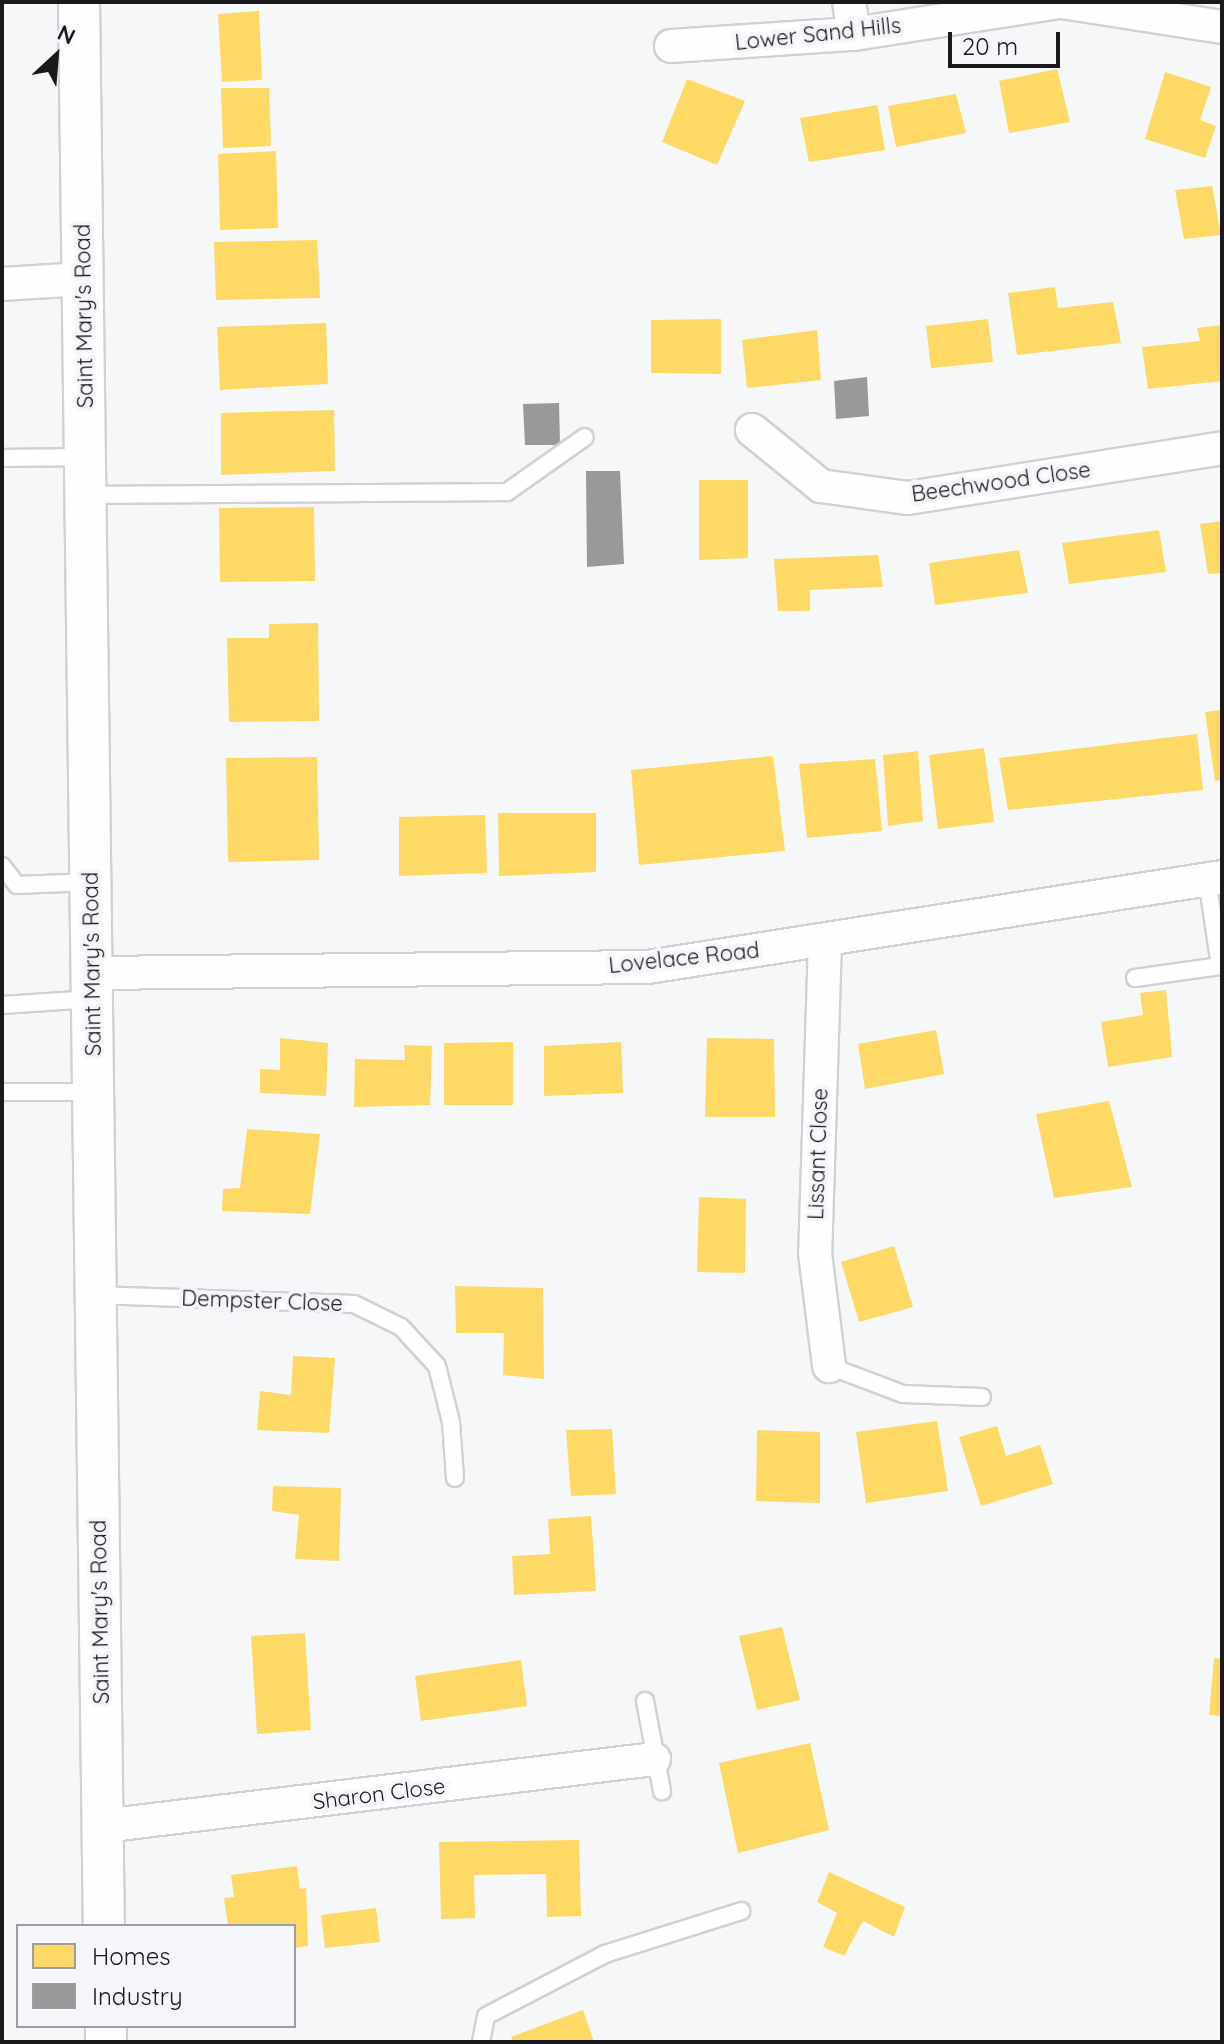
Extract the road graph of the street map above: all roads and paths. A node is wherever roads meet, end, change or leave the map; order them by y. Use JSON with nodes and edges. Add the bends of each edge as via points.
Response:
{"nodes":[{"id":1,"x":79,"y":2,"type":"edge"},
{"id":2,"x":849,"y":2,"type":"edge"},
{"id":3,"x":1060,"y":2,"type":"edge"},
{"id":4,"x":1222,"y":27,"type":"edge"},
{"id":5,"x":854,"y":34,"type":"junction"},
{"id":6,"x":671,"y":46,"type":"dead end"},
{"id":7,"x":83,"y":279,"type":"junction"},
{"id":8,"x":2,"y":284,"type":"edge"},
{"id":9,"x":752,"y":430,"type":"dead end"},
{"id":10,"x":585,"y":437,"type":"dead end"},
{"id":11,"x":1222,"y":448,"type":"edge"},
{"id":12,"x":2,"y":458,"type":"edge"},
{"id":13,"x":88,"y":476,"type":"junction"},
{"id":14,"x":2,"y":866,"type":"edge"},
{"id":15,"x":1214,"y":878,"type":"edge"},
{"id":16,"x":91,"y":882,"type":"junction"},
{"id":17,"x":825,"y":941,"type":"junction"},
{"id":18,"x":1135,"y":978,"type":"dead end"},
{"id":19,"x":93,"y":986,"type":"junction"},
{"id":20,"x":2,"y":1005,"type":"edge"},
{"id":21,"x":2,"y":1092,"type":"edge"},
{"id":22,"x":94,"y":1092,"type":"junction"},
{"id":23,"x":95,"y":1295,"type":"junction"},
{"id":24,"x":829,"y":1366,"type":"joint"},
{"id":25,"x":982,"y":1397,"type":"dead end"},
{"id":26,"x":455,"y":1478,"type":"dead end"},
{"id":27,"x":645,"y":1701,"type":"dead end"},
{"id":28,"x":654,"y":1759,"type":"junction"},
{"id":29,"x":662,"y":1791,"type":"dead end"},
{"id":30,"x":103,"y":1826,"type":"junction"},
{"id":31,"x":741,"y":1911,"type":"dead end"},
{"id":32,"x":104,"y":1924,"type":"edge"},
{"id":33,"x":481,"y":2042,"type":"edge"}],
"edges":[{"from":1,"to":7,"type":"street","name":"Saint Mary's Road"},
{"from":2,"to":5,"type":"street"},
{"from":3,"to":4,"type":"street","name":"Lower Sand Hills"},
{"from":3,"to":5,"type":"street","name":"Lower Sand Hills"},
{"from":5,"to":6,"type":"street","name":"Lower Sand Hills"},
{"from":7,"to":8,"type":"street"},
{"from":7,"to":13,"type":"street","name":"Saint Mary's Road"},
{"from":9,"to":11,"type":"street","name":"Beechwood Close","via":[[821,486],[908,498]]},
{"from":10,"to":13,"type":"lane","via":[[507,492]]},
{"from":12,"to":13,"type":"lane"},
{"from":13,"to":16,"type":"street","name":"Saint Mary's Road"},
{"from":14,"to":16,"type":"lane","via":[[17,885]]},
{"from":15,"to":17,"type":"street","name":"Lovelace Road"},
{"from":15,"to":18,"type":"lane","via":[[1220,966]]},
{"from":16,"to":19,"type":"street","name":"Saint Mary's Road"},
{"from":17,"to":19,"type":"street","name":"Lovelace Road","via":[[648,967]]},
{"from":17,"to":24,"type":"street","name":"Lissant Close","via":[[815,1253]]},
{"from":19,"to":20,"type":"lane"},
{"from":19,"to":22,"type":"street","name":"Saint Mary's Road"},
{"from":21,"to":22,"type":"lane"},
{"from":22,"to":23,"type":"street","name":"Saint Mary's Road"},
{"from":23,"to":26,"type":"lane","name":"Dempster Close","via":[[354,1304],[401,1327],[437,1366],[451,1422]]},
{"from":23,"to":30,"type":"street","name":"Saint Mary's Road"},
{"from":24,"to":25,"type":"lane","via":[[903,1394]]},
{"from":27,"to":28,"type":"lane"},
{"from":28,"to":29,"type":"lane"},
{"from":28,"to":30,"type":"street","name":"Sharon Close"},
{"from":30,"to":32,"type":"street","name":"Saint Mary's Road"},
{"from":31,"to":33,"type":"lane","via":[[605,1954],[486,2016]]}]}
